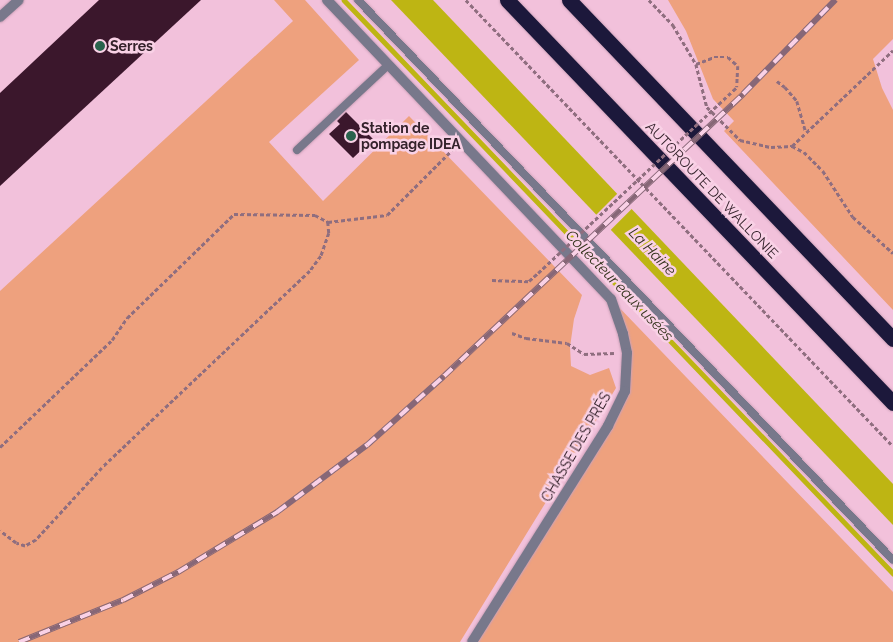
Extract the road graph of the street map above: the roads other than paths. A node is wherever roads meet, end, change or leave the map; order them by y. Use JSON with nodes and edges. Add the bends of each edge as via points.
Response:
{"nodes":[{"id":1,"x":19,"y":0,"type":"edge"},
{"id":2,"x":327,"y":0,"type":"edge"},
{"id":3,"x":358,"y":0,"type":"edge"},
{"id":4,"x":507,"y":0,"type":"edge"},
{"id":5,"x":569,"y":0,"type":"edge"},
{"id":6,"x":0,"y":17,"type":"edge"},
{"id":7,"x":388,"y":65,"type":"junction"},
{"id":8,"x":297,"y":150,"type":"dead end"},
{"id":9,"x":893,"y":339,"type":"edge"},
{"id":10,"x":893,"y":404,"type":"edge"},
{"id":11,"x":893,"y":560,"type":"edge"},
{"id":12,"x":472,"y":642,"type":"edge"}],
"edges":[{"from":1,"to":6,"type":"street"},
{"from":2,"to":7,"type":"street","name":"CHASSE DES PRÉS"},
{"from":3,"to":11,"type":"lane"},
{"from":4,"to":10,"type":"highway","name":"AUTOROUTE DE WALLONIE"},
{"from":5,"to":9,"type":"highway","name":"AUTOROUTE DE WALLONIE"},
{"from":7,"to":8,"type":"lane"},
{"from":7,"to":12,"type":"street","name":"CHASSE DES PRÉS","via":[[611,299],[627,353],[625,390],[608,426]]}]}
